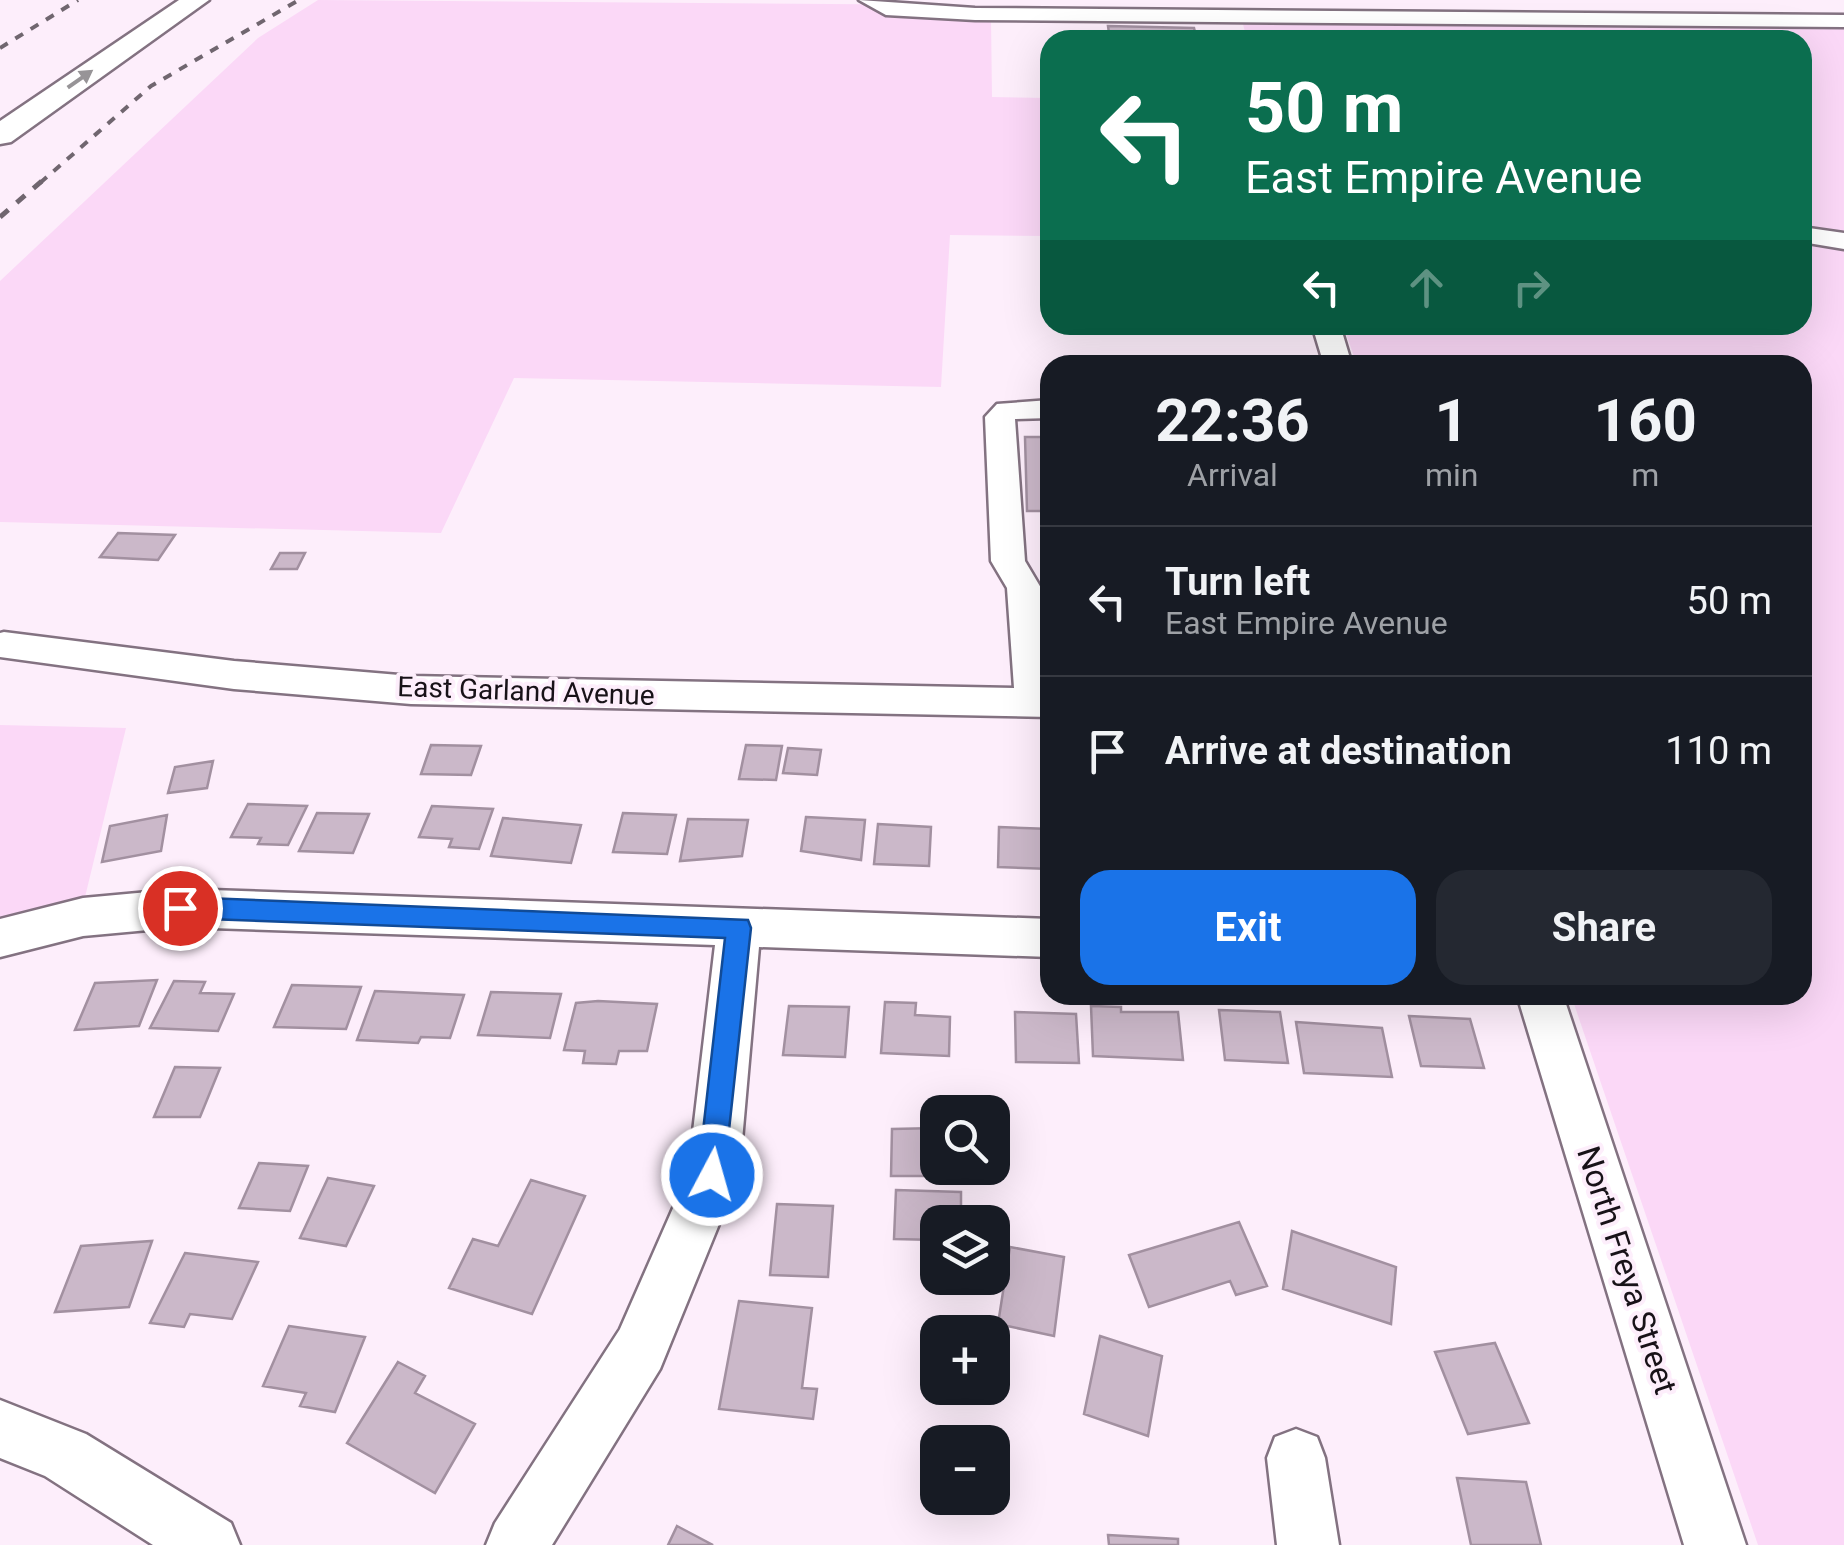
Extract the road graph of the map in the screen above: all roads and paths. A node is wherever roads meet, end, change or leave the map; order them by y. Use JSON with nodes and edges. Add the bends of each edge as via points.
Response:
{"nodes":[{"id":1,"x":155,"y":0,"type":"edge"},
{"id":2,"x":196,"y":0,"type":"edge"},
{"id":3,"x":868,"y":0,"type":"edge"},
{"id":4,"x":1144,"y":0,"type":"edge"},
{"id":5,"x":1690,"y":0,"type":"edge"},
{"id":6,"x":975,"y":7,"type":"edge"},
{"id":7,"x":1018,"y":7,"type":"edge"},
{"id":8,"x":1225,"y":7,"type":"edge"},
{"id":9,"x":1081,"y":10,"type":"edge"},
{"id":10,"x":1164,"y":16,"type":"junction"},
{"id":11,"x":1710,"y":19,"type":"junction"},
{"id":12,"x":1844,"y":21,"type":"edge"},
{"id":13,"x":0,"y":102,"type":"edge"},
{"id":14,"x":0,"y":135,"type":"edge"},
{"id":15,"x":1812,"y":236,"type":"edge"},
{"id":16,"x":1844,"y":241,"type":"edge"},
{"id":17,"x":1040,"y":409,"type":"edge"},
{"id":18,"x":4,"y":645,"type":"dead end"},
{"id":19,"x":1040,"y":690,"type":"edge"},
{"id":20,"x":1040,"y":703,"type":"edge"},
{"id":21,"x":739,"y":928,"type":"junction"},
{"id":22,"x":0,"y":938,"type":"edge"},
{"id":23,"x":1040,"y":938,"type":"edge"},
{"id":24,"x":1543,"y":1005,"type":"edge"},
{"id":25,"x":0,"y":1429,"type":"edge"},
{"id":26,"x":1296,"y":1458,"type":"dead end"},
{"id":27,"x":209,"y":1545,"type":"edge"},
{"id":28,"x":518,"y":1545,"type":"edge"},
{"id":29,"x":1308,"y":1545,"type":"edge"},
{"id":30,"x":1715,"y":1545,"type":"edge"}],
"edges":[{"from":1,"to":13,"type":"highway"},
{"from":14,"to":2,"type":"highway","one_way":true},
{"from":3,"to":6,"type":"street","via":[[886,9]]},
{"from":4,"to":10,"type":"street","via":[[1159,4]]},
{"from":5,"to":11,"type":"street"},
{"from":6,"to":7,"type":"street"},
{"from":7,"to":9,"type":"street"},
{"from":8,"to":10,"type":"street"},
{"from":8,"to":11,"type":"street"},
{"from":9,"to":10,"type":"street"},
{"from":11,"to":12,"type":"street"},
{"from":15,"to":16,"type":"street"},
{"from":17,"to":19,"type":"street","via":[[1008,410],[1000,417],[1008,561],[1024,588]]},
{"from":18,"to":20,"type":"street","name":"East Garland Avenue","via":[[410,690]]},
{"from":21,"to":22,"type":"street","via":[[180,908],[82,917]]},
{"from":21,"to":23,"type":"street"},
{"from":21,"to":28,"type":"street","via":[[712,1175],[640,1349]]},
{"from":24,"to":30,"type":"street","name":"North Freya Street"},
{"from":25,"to":27,"type":"street","via":[[65,1455]]},
{"from":26,"to":29,"type":"street"}]}
